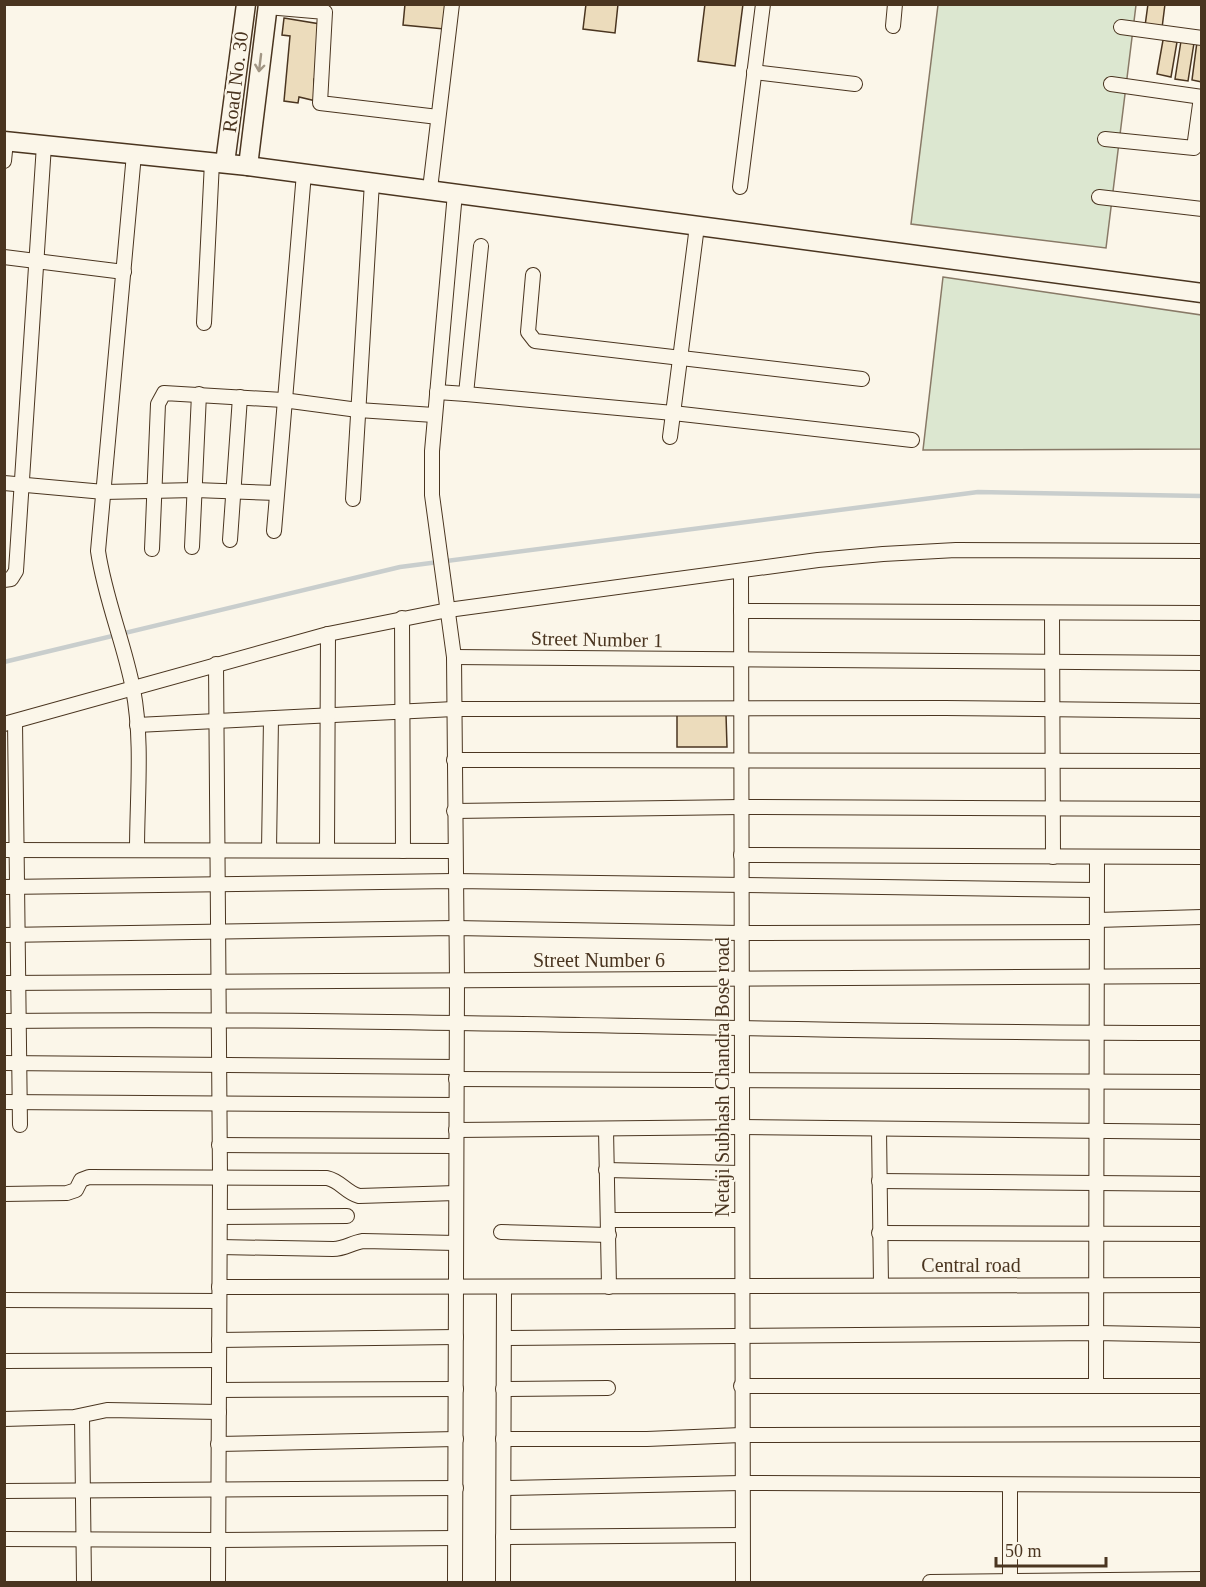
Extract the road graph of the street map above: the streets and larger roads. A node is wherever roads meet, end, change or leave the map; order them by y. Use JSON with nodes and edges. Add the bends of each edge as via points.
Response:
{"nodes":[{"id":1,"x":246,"y":4,"type":"edge"},
{"id":2,"x":452,"y":4,"type":"edge"},
{"id":3,"x":763,"y":4,"type":"edge"},
{"id":4,"x":895,"y":4,"type":"edge"},
{"id":5,"x":267,"y":6,"type":"edge"},
{"id":6,"x":893,"y":26,"type":"dead end"},
{"id":7,"x":1121,"y":27,"type":"dead end"},
{"id":8,"x":1202,"y":38,"type":"edge"},
{"id":9,"x":754,"y":72,"type":"junction"},
{"id":10,"x":855,"y":84,"type":"dead end"},
{"id":11,"x":1111,"y":84,"type":"dead end"},
{"id":12,"x":1201,"y":97,"type":"edge"},
{"id":13,"x":438,"y":117,"type":"junction"},
{"id":14,"x":1105,"y":139,"type":"dead end"},
{"id":15,"x":5,"y":141,"type":"edge"},
{"id":16,"x":44,"y":145,"type":"junction"},
{"id":17,"x":134,"y":154,"type":"junction"},
{"id":18,"x":4,"y":161,"type":"edge"},
{"id":19,"x":218,"y":162,"type":"junction"},
{"id":20,"x":248,"y":166,"type":"junction"},
{"id":21,"x":303,"y":173,"type":"junction"},
{"id":22,"x":372,"y":182,"type":"junction"},
{"id":23,"x":740,"y":187,"type":"dead end"},
{"id":24,"x":430,"y":189,"type":"junction"},
{"id":25,"x":455,"y":193,"type":"junction"},
{"id":26,"x":1099,"y":197,"type":"dead end"},
{"id":27,"x":1202,"y":209,"type":"edge"},
{"id":28,"x":697,"y":226,"type":"junction"},
{"id":29,"x":481,"y":246,"type":"dead end"},
{"id":30,"x":4,"y":257,"type":"edge"},
{"id":31,"x":37,"y":261,"type":"junction"},
{"id":32,"x":124,"y":272,"type":"junction"},
{"id":33,"x":533,"y":275,"type":"dead end"},
{"id":34,"x":1202,"y":293,"type":"edge"},
{"id":35,"x":204,"y":323,"type":"dead end"},
{"id":36,"x":681,"y":358,"type":"junction"},
{"id":37,"x":862,"y":379,"type":"dead end"},
{"id":38,"x":437,"y":392,"type":"junction"},
{"id":39,"x":199,"y":394,"type":"junction"},
{"id":40,"x":466,"y":394,"type":"junction"},
{"id":41,"x":240,"y":397,"type":"junction"},
{"id":42,"x":283,"y":400,"type":"junction"},
{"id":43,"x":358,"y":410,"type":"junction"},
{"id":44,"x":674,"y":413,"type":"junction"},
{"id":45,"x":434,"y":416,"type":"junction"},
{"id":46,"x":670,"y":437,"type":"dead end"},
{"id":47,"x":912,"y":440,"type":"dead end"},
{"id":48,"x":4,"y":483,"type":"edge"},
{"id":49,"x":22,"y":485,"type":"junction"},
{"id":50,"x":195,"y":490,"type":"junction"},
{"id":51,"x":154,"y":491,"type":"junction"},
{"id":52,"x":235,"y":491,"type":"junction"},
{"id":53,"x":104,"y":492,"type":"junction"},
{"id":54,"x":276,"y":493,"type":"junction"},
{"id":55,"x":353,"y":499,"type":"dead end"},
{"id":56,"x":274,"y":531,"type":"dead end"},
{"id":57,"x":230,"y":540,"type":"dead end"},
{"id":58,"x":192,"y":547,"type":"dead end"},
{"id":59,"x":152,"y":549,"type":"dead end"},
{"id":60,"x":1202,"y":551,"type":"edge"},
{"id":61,"x":741,"y":571,"type":"junction"},
{"id":62,"x":4,"y":580,"type":"edge"},
{"id":63,"x":448,"y":610,"type":"junction"},
{"id":64,"x":741,"y":611,"type":"junction"},
{"id":65,"x":1052,"y":613,"type":"junction"},
{"id":66,"x":1202,"y":613,"type":"edge"},
{"id":67,"x":402,"y":618,"type":"junction"},
{"id":68,"x":328,"y":634,"type":"junction"},
{"id":69,"x":454,"y":657,"type":"junction"},
{"id":70,"x":740,"y":660,"type":"junction"},
{"id":71,"x":1053,"y":663,"type":"junction"},
{"id":72,"x":1202,"y":663,"type":"edge"},
{"id":73,"x":216,"y":664,"type":"junction"},
{"id":74,"x":131,"y":682,"type":"junction"},
{"id":75,"x":454,"y":709,"type":"junction"},
{"id":76,"x":741,"y":709,"type":"junction"},
{"id":77,"x":1053,"y":709,"type":"junction"},
{"id":78,"x":1202,"y":711,"type":"edge"},
{"id":79,"x":403,"y":712,"type":"junction"},
{"id":80,"x":329,"y":716,"type":"junction"},
{"id":81,"x":271,"y":719,"type":"junction"},
{"id":82,"x":218,"y":721,"type":"junction"},
{"id":83,"x":10,"y":723,"type":"edge"},
{"id":84,"x":137,"y":725,"type":"junction"},
{"id":85,"x":454,"y":760,"type":"junction"},
{"id":86,"x":741,"y":760,"type":"junction"},
{"id":87,"x":1053,"y":760,"type":"junction"},
{"id":88,"x":1202,"y":761,"type":"edge"},
{"id":89,"x":10,"y":772,"type":"edge"},
{"id":90,"x":741,"y":807,"type":"junction"},
{"id":91,"x":1052,"y":809,"type":"junction"},
{"id":92,"x":1202,"y":809,"type":"edge"},
{"id":93,"x":454,"y":811,"type":"junction"},
{"id":94,"x":10,"y":850,"type":"edge"},
{"id":95,"x":137,"y":850,"type":"junction"},
{"id":96,"x":219,"y":850,"type":"junction"},
{"id":97,"x":269,"y":850,"type":"junction"},
{"id":98,"x":327,"y":850,"type":"junction"},
{"id":99,"x":403,"y":851,"type":"junction"},
{"id":100,"x":454,"y":851,"type":"junction"},
{"id":101,"x":741,"y":855,"type":"junction"},
{"id":102,"x":1053,"y":857,"type":"junction"},
{"id":103,"x":1097,"y":857,"type":"junction"},
{"id":104,"x":1202,"y":857,"type":"edge"},
{"id":105,"x":454,"y":881,"type":"junction"},
{"id":106,"x":218,"y":886,"type":"junction"},
{"id":107,"x":741,"y":886,"type":"junction"},
{"id":108,"x":10,"y":887,"type":"edge"},
{"id":109,"x":1096,"y":890,"type":"junction"},
{"id":110,"x":1202,"y":917,"type":"edge"},
{"id":111,"x":1096,"y":926,"type":"junction"},
{"id":112,"x":455,"y":928,"type":"junction"},
{"id":113,"x":219,"y":932,"type":"junction"},
{"id":114,"x":741,"y":933,"type":"junction"},
{"id":115,"x":11,"y":935,"type":"edge"},
{"id":116,"x":1202,"y":976,"type":"edge"},
{"id":117,"x":1096,"y":977,"type":"junction"},
{"id":118,"x":457,"y":980,"type":"junction"},
{"id":119,"x":741,"y":980,"type":"junction"},
{"id":120,"x":219,"y":981,"type":"junction"},
{"id":121,"x":11,"y":983,"type":"edge"},
{"id":122,"x":11,"y":1021,"type":"edge"},
{"id":123,"x":218,"y":1022,"type":"junction"},
{"id":124,"x":456,"y":1025,"type":"junction"},
{"id":125,"x":741,"y":1030,"type":"junction"},
{"id":126,"x":1096,"y":1033,"type":"junction"},
{"id":127,"x":1202,"y":1033,"type":"edge"},
{"id":128,"x":4,"y":1063,"type":"edge"},
{"id":129,"x":19,"y":1063,"type":"junction"},
{"id":130,"x":219,"y":1066,"type":"junction"},
{"id":131,"x":456,"y":1073,"type":"junction"},
{"id":132,"x":741,"y":1080,"type":"junction"},
{"id":133,"x":1096,"y":1081,"type":"junction"},
{"id":134,"x":1202,"y":1082,"type":"edge"},
{"id":135,"x":4,"y":1102,"type":"edge"},
{"id":136,"x":20,"y":1102,"type":"junction"},
{"id":137,"x":219,"y":1103,"type":"junction"},
{"id":138,"x":456,"y":1105,"type":"junction"},
{"id":139,"x":20,"y":1125,"type":"dead end"},
{"id":140,"x":741,"y":1127,"type":"junction"},
{"id":141,"x":606,"y":1129,"type":"junction"},
{"id":142,"x":879,"y":1129,"type":"junction"},
{"id":143,"x":456,"y":1130,"type":"junction"},
{"id":144,"x":1202,"y":1132,"type":"edge"},
{"id":145,"x":1095,"y":1133,"type":"junction"},
{"id":146,"x":219,"y":1145,"type":"junction"},
{"id":147,"x":456,"y":1146,"type":"junction"},
{"id":148,"x":606,"y":1170,"type":"junction"},
{"id":149,"x":741,"y":1173,"type":"junction"},
{"id":150,"x":220,"y":1176,"type":"junction"},
{"id":151,"x":879,"y":1181,"type":"junction"},
{"id":152,"x":1095,"y":1181,"type":"junction"},
{"id":153,"x":1202,"y":1184,"type":"edge"},
{"id":154,"x":456,"y":1193,"type":"junction"},
{"id":155,"x":4,"y":1194,"type":"edge"},
{"id":156,"x":346,"y":1216,"type":"dead end"},
{"id":157,"x":220,"y":1217,"type":"junction"},
{"id":158,"x":608,"y":1220,"type":"junction"},
{"id":159,"x":742,"y":1220,"type":"junction"},
{"id":160,"x":501,"y":1232,"type":"dead end"},
{"id":161,"x":879,"y":1233,"type":"junction"},
{"id":162,"x":1095,"y":1233,"type":"junction"},
{"id":163,"x":609,"y":1234,"type":"junction"},
{"id":164,"x":1202,"y":1234,"type":"edge"},
{"id":165,"x":456,"y":1243,"type":"junction"},
{"id":166,"x":220,"y":1247,"type":"junction"},
{"id":167,"x":1095,"y":1284,"type":"junction"},
{"id":168,"x":881,"y":1285,"type":"junction"},
{"id":169,"x":1202,"y":1285,"type":"edge"},
{"id":170,"x":741,"y":1286,"type":"junction"},
{"id":171,"x":609,"y":1287,"type":"junction"},
{"id":172,"x":456,"y":1288,"type":"junction"},
{"id":173,"x":504,"y":1288,"type":"junction"},
{"id":174,"x":219,"y":1294,"type":"junction"},
{"id":175,"x":4,"y":1300,"type":"edge"},
{"id":176,"x":1095,"y":1333,"type":"junction"},
{"id":177,"x":741,"y":1335,"type":"junction"},
{"id":178,"x":1202,"y":1335,"type":"edge"},
{"id":179,"x":456,"y":1337,"type":"junction"},
{"id":180,"x":504,"y":1338,"type":"junction"},
{"id":181,"x":219,"y":1340,"type":"junction"},
{"id":182,"x":219,"y":1360,"type":"junction"},
{"id":183,"x":4,"y":1361,"type":"edge"},
{"id":184,"x":1096,"y":1385,"type":"junction"},
{"id":185,"x":741,"y":1386,"type":"junction"},
{"id":186,"x":1202,"y":1386,"type":"edge"},
{"id":187,"x":608,"y":1388,"type":"dead end"},
{"id":188,"x":456,"y":1389,"type":"junction"},
{"id":189,"x":503,"y":1389,"type":"junction"},
{"id":190,"x":219,"y":1390,"type":"junction"},
{"id":191,"x":219,"y":1412,"type":"junction"},
{"id":192,"x":81,"y":1416,"type":"junction"},
{"id":193,"x":4,"y":1419,"type":"edge"},
{"id":194,"x":1202,"y":1434,"type":"edge"},
{"id":195,"x":741,"y":1435,"type":"junction"},
{"id":196,"x":456,"y":1439,"type":"junction"},
{"id":197,"x":503,"y":1439,"type":"junction"},
{"id":198,"x":218,"y":1444,"type":"junction"},
{"id":199,"x":741,"y":1483,"type":"junction"},
{"id":200,"x":1202,"y":1485,"type":"edge"},
{"id":201,"x":1010,"y":1486,"type":"junction"},
{"id":202,"x":456,"y":1488,"type":"junction"},
{"id":203,"x":504,"y":1488,"type":"junction"},
{"id":204,"x":218,"y":1489,"type":"junction"},
{"id":205,"x":84,"y":1490,"type":"junction"},
{"id":206,"x":4,"y":1491,"type":"edge"},
{"id":207,"x":742,"y":1535,"type":"junction"},
{"id":208,"x":503,"y":1536,"type":"junction"},
{"id":209,"x":456,"y":1538,"type":"junction"},
{"id":210,"x":4,"y":1539,"type":"edge"},
{"id":211,"x":83,"y":1540,"type":"junction"},
{"id":212,"x":218,"y":1540,"type":"junction"},
{"id":213,"x":1202,"y":1579,"type":"edge"},
{"id":214,"x":84,"y":1582,"type":"edge"},
{"id":215,"x":218,"y":1582,"type":"edge"},
{"id":216,"x":455,"y":1582,"type":"edge"},
{"id":217,"x":503,"y":1582,"type":"edge"},
{"id":218,"x":742,"y":1582,"type":"edge"},
{"id":219,"x":930,"y":1582,"type":"edge"},
{"id":220,"x":1010,"y":1582,"type":"edge"}],
"edges":[{"from":1,"to":19,"type":"street","name":"Road No. 30"},
{"from":2,"to":13,"type":"street"},
{"from":3,"to":9,"type":"street"},
{"from":4,"to":6,"type":"street"},
{"from":5,"to":13,"type":"street","via":[[325,12],[320,103]]},
{"from":5,"to":20,"type":"street","name":"Road No. 30","one_way":true},
{"from":7,"to":8,"type":"street"},
{"from":9,"to":10,"type":"street"},
{"from":9,"to":23,"type":"street"},
{"from":11,"to":12,"type":"street"},
{"from":12,"to":14,"type":"street","via":[[1194,148]]},
{"from":13,"to":24,"type":"street"},
{"from":15,"to":16,"type":"street"},
{"from":15,"to":18,"type":"street"},
{"from":16,"to":17,"type":"street"},
{"from":16,"to":31,"type":"street"},
{"from":17,"to":19,"type":"street"},
{"from":17,"to":32,"type":"street"},
{"from":19,"to":20,"type":"street"},
{"from":19,"to":35,"type":"street"},
{"from":20,"to":21,"type":"street"},
{"from":21,"to":22,"type":"street"},
{"from":21,"to":42,"type":"street"},
{"from":22,"to":24,"type":"street"},
{"from":22,"to":43,"type":"street"},
{"from":24,"to":25,"type":"street"},
{"from":25,"to":28,"type":"street"},
{"from":25,"to":38,"type":"street"},
{"from":26,"to":27,"type":"street"},
{"from":28,"to":34,"type":"street"},
{"from":28,"to":36,"type":"street"},
{"from":29,"to":40,"type":"street"},
{"from":30,"to":31,"type":"street"},
{"from":31,"to":32,"type":"street"},
{"from":31,"to":49,"type":"street"},
{"from":32,"to":53,"type":"street"},
{"from":33,"to":36,"type":"street","via":[[528,332],[535,341]]},
{"from":36,"to":37,"type":"street"},
{"from":36,"to":44,"type":"street"},
{"from":38,"to":40,"type":"street"},
{"from":38,"to":45,"type":"street"},
{"from":39,"to":41,"type":"street"},
{"from":39,"to":50,"type":"street"},
{"from":39,"to":51,"type":"street","via":[[170,392],[160,397]]},
{"from":40,"to":44,"type":"street"},
{"from":41,"to":42,"type":"street"},
{"from":41,"to":52,"type":"street"},
{"from":42,"to":43,"type":"street"},
{"from":42,"to":54,"type":"street"},
{"from":43,"to":45,"type":"street"},
{"from":43,"to":55,"type":"street"},
{"from":44,"to":46,"type":"street"},
{"from":44,"to":47,"type":"street"},
{"from":45,"to":63,"type":"street","via":[[432,495]]},
{"from":48,"to":49,"type":"street"},
{"from":49,"to":53,"type":"street"},
{"from":49,"to":62,"type":"street","via":[[16,571],[11,579]]},
{"from":50,"to":51,"type":"street"},
{"from":50,"to":52,"type":"street"},
{"from":50,"to":58,"type":"street"},
{"from":51,"to":53,"type":"street"},
{"from":51,"to":59,"type":"street"},
{"from":52,"to":54,"type":"street"},
{"from":52,"to":57,"type":"street"},
{"from":53,"to":74,"type":"street","via":[[98,551]]},
{"from":54,"to":56,"type":"street"},
{"from":60,"to":61,"type":"street","via":[[956,550],[829,559]]},
{"from":61,"to":63,"type":"street"},
{"from":61,"to":64,"type":"street","name":"Netaji Subhash Chandra Bose road"},
{"from":63,"to":67,"type":"street"},
{"from":63,"to":69,"type":"street"},
{"from":64,"to":65,"type":"street"},
{"from":64,"to":70,"type":"street","name":"Netaji Subhash Chandra Bose road"},
{"from":65,"to":66,"type":"street"},
{"from":65,"to":71,"type":"street"},
{"from":67,"to":68,"type":"street"},
{"from":67,"to":79,"type":"street"},
{"from":68,"to":73,"type":"street"},
{"from":68,"to":80,"type":"street"},
{"from":69,"to":70,"type":"street","name":"Street Number 1"},
{"from":69,"to":75,"type":"street"},
{"from":70,"to":71,"type":"street","name":"Street Number 1"},
{"from":70,"to":76,"type":"street","name":"Netaji Subhash Chandra Bose road"},
{"from":71,"to":72,"type":"street","name":"Street Number 1"},
{"from":71,"to":77,"type":"street"},
{"from":73,"to":74,"type":"street"},
{"from":73,"to":82,"type":"street"},
{"from":74,"to":83,"type":"street"},
{"from":74,"to":84,"type":"street"},
{"from":75,"to":76,"type":"street"},
{"from":75,"to":79,"type":"street"},
{"from":75,"to":85,"type":"street"},
{"from":76,"to":77,"type":"street"},
{"from":76,"to":86,"type":"street","name":"Netaji Subhash Chandra Bose road"},
{"from":77,"to":78,"type":"street"},
{"from":77,"to":87,"type":"street"},
{"from":79,"to":80,"type":"street"},
{"from":79,"to":99,"type":"street"},
{"from":80,"to":81,"type":"street"},
{"from":80,"to":98,"type":"street"},
{"from":81,"to":82,"type":"street"},
{"from":81,"to":97,"type":"street"},
{"from":82,"to":84,"type":"street"},
{"from":82,"to":96,"type":"street"},
{"from":83,"to":89,"type":"street"},
{"from":84,"to":95,"type":"street"},
{"from":85,"to":86,"type":"street"},
{"from":85,"to":93,"type":"street"},
{"from":86,"to":87,"type":"street"},
{"from":86,"to":90,"type":"street","name":"Netaji Subhash Chandra Bose road"},
{"from":87,"to":88,"type":"street"},
{"from":87,"to":91,"type":"street"},
{"from":89,"to":94,"type":"street"},
{"from":90,"to":91,"type":"street"},
{"from":90,"to":93,"type":"street"},
{"from":90,"to":101,"type":"street","name":"Netaji Subhash Chandra Bose road"},
{"from":91,"to":92,"type":"street"},
{"from":91,"to":102,"type":"street"},
{"from":93,"to":100,"type":"street"},
{"from":94,"to":95,"type":"street"},
{"from":94,"to":108,"type":"street"},
{"from":95,"to":96,"type":"street"},
{"from":96,"to":97,"type":"street"},
{"from":96,"to":106,"type":"street"},
{"from":97,"to":98,"type":"street"},
{"from":98,"to":99,"type":"street"},
{"from":99,"to":100,"type":"street"},
{"from":100,"to":105,"type":"street"},
{"from":101,"to":102,"type":"street"},
{"from":101,"to":107,"type":"street","name":"Netaji Subhash Chandra Bose road"},
{"from":102,"to":103,"type":"street"},
{"from":103,"to":104,"type":"street"},
{"from":103,"to":109,"type":"street"},
{"from":105,"to":106,"type":"street"},
{"from":105,"to":107,"type":"street"},
{"from":105,"to":112,"type":"street"},
{"from":106,"to":108,"type":"street"},
{"from":106,"to":113,"type":"street"},
{"from":107,"to":109,"type":"street"},
{"from":107,"to":114,"type":"street","name":"Netaji Subhash Chandra Bose road"},
{"from":108,"to":115,"type":"street"},
{"from":109,"to":111,"type":"street"},
{"from":110,"to":111,"type":"street"},
{"from":111,"to":114,"type":"street"},
{"from":111,"to":117,"type":"street"},
{"from":112,"to":113,"type":"street"},
{"from":112,"to":114,"type":"street"},
{"from":112,"to":118,"type":"street"},
{"from":113,"to":115,"type":"street"},
{"from":113,"to":120,"type":"street"},
{"from":114,"to":119,"type":"street","name":"Netaji Subhash Chandra Bose road"},
{"from":115,"to":121,"type":"street"},
{"from":116,"to":117,"type":"street","name":"Street Number 6"},
{"from":117,"to":119,"type":"street","name":"Street Number 6"},
{"from":117,"to":126,"type":"street"},
{"from":118,"to":119,"type":"street","name":"Street Number 6"},
{"from":118,"to":120,"type":"street","name":"Street Number 6"},
{"from":118,"to":124,"type":"street"},
{"from":119,"to":125,"type":"street","name":"Netaji Subhash Chandra Bose road"},
{"from":120,"to":121,"type":"street","name":"Street Number 6"},
{"from":120,"to":123,"type":"street"},
{"from":121,"to":122,"type":"street"},
{"from":122,"to":123,"type":"street"},
{"from":122,"to":129,"type":"street"},
{"from":123,"to":124,"type":"street","via":[[363,1020]]},
{"from":123,"to":130,"type":"street"},
{"from":124,"to":125,"type":"street"},
{"from":124,"to":131,"type":"street"},
{"from":125,"to":126,"type":"street"},
{"from":125,"to":132,"type":"street","name":"Netaji Subhash Chandra Bose road"},
{"from":126,"to":127,"type":"street"},
{"from":126,"to":133,"type":"street"},
{"from":128,"to":129,"type":"street"},
{"from":129,"to":130,"type":"street"},
{"from":129,"to":136,"type":"street"},
{"from":130,"to":131,"type":"street"},
{"from":130,"to":137,"type":"street"},
{"from":131,"to":132,"type":"street"},
{"from":131,"to":138,"type":"street"},
{"from":132,"to":133,"type":"street"},
{"from":132,"to":140,"type":"street","name":"Netaji Subhash Chandra Bose road"},
{"from":133,"to":134,"type":"street"},
{"from":133,"to":145,"type":"street"},
{"from":135,"to":136,"type":"street"},
{"from":136,"to":137,"type":"street"},
{"from":136,"to":139,"type":"street"},
{"from":137,"to":138,"type":"street"},
{"from":137,"to":146,"type":"street"},
{"from":138,"to":143,"type":"street"},
{"from":140,"to":141,"type":"street"},
{"from":140,"to":142,"type":"street"},
{"from":140,"to":149,"type":"street","name":"Netaji Subhash Chandra Bose road"},
{"from":141,"to":143,"type":"street"},
{"from":141,"to":148,"type":"street"},
{"from":142,"to":145,"type":"street"},
{"from":142,"to":151,"type":"street"},
{"from":143,"to":147,"type":"street"},
{"from":144,"to":145,"type":"street"},
{"from":145,"to":152,"type":"street"},
{"from":146,"to":147,"type":"street"},
{"from":146,"to":150,"type":"street"},
{"from":147,"to":154,"type":"street"},
{"from":148,"to":149,"type":"street"},
{"from":148,"to":158,"type":"street"},
{"from":149,"to":159,"type":"street","name":"Netaji Subhash Chandra Bose road"},
{"from":150,"to":154,"type":"street","via":[[327,1178],[338,1180],[349,1193],[359,1196]]},
{"from":150,"to":155,"type":"street","via":[[88,1176],[76,1190],[67,1193]]},
{"from":150,"to":157,"type":"street"},
{"from":151,"to":152,"type":"street"},
{"from":151,"to":161,"type":"street"},
{"from":152,"to":153,"type":"street"},
{"from":152,"to":162,"type":"street"},
{"from":154,"to":165,"type":"street"},
{"from":156,"to":157,"type":"street"},
{"from":157,"to":166,"type":"street"},
{"from":158,"to":159,"type":"street"},
{"from":158,"to":163,"type":"street"},
{"from":159,"to":170,"type":"street","name":"Netaji Subhash Chandra Bose road"},
{"from":160,"to":163,"type":"street"},
{"from":161,"to":162,"type":"street"},
{"from":161,"to":168,"type":"street"},
{"from":162,"to":164,"type":"street"},
{"from":162,"to":167,"type":"street"},
{"from":163,"to":171,"type":"street"},
{"from":165,"to":166,"type":"street","via":[[363,1241],[333,1250]]},
{"from":165,"to":172,"type":"street"},
{"from":166,"to":174,"type":"street"},
{"from":167,"to":168,"type":"street","name":"Central road"},
{"from":167,"to":169,"type":"street","name":"Central road"},
{"from":167,"to":176,"type":"street"},
{"from":168,"to":170,"type":"street","name":"Central road"},
{"from":170,"to":171,"type":"street","name":"Central road"},
{"from":170,"to":177,"type":"street","name":"Netaji Subhash Chandra Bose road"},
{"from":171,"to":173,"type":"street","name":"Central road"},
{"from":172,"to":173,"type":"street","name":"Central road"},
{"from":172,"to":174,"type":"street","name":"Central road"},
{"from":172,"to":179,"type":"street"},
{"from":173,"to":180,"type":"street"},
{"from":174,"to":175,"type":"street","name":"Central road"},
{"from":174,"to":181,"type":"street"},
{"from":176,"to":177,"type":"street"},
{"from":176,"to":178,"type":"street"},
{"from":176,"to":184,"type":"street"},
{"from":177,"to":180,"type":"street"},
{"from":177,"to":185,"type":"street","name":"Netaji Subhash Chandra Bose road"},
{"from":179,"to":181,"type":"street"},
{"from":179,"to":188,"type":"street"},
{"from":180,"to":189,"type":"street"},
{"from":181,"to":182,"type":"street"},
{"from":182,"to":183,"type":"street"},
{"from":182,"to":190,"type":"street"},
{"from":184,"to":185,"type":"street"},
{"from":184,"to":186,"type":"street"},
{"from":185,"to":195,"type":"street","name":"Netaji Subhash Chandra Bose road"},
{"from":187,"to":189,"type":"street"},
{"from":188,"to":190,"type":"street"},
{"from":188,"to":196,"type":"street"},
{"from":189,"to":197,"type":"street"},
{"from":190,"to":191,"type":"street"},
{"from":191,"to":192,"type":"street","via":[[107,1410]]},
{"from":191,"to":198,"type":"street"},
{"from":192,"to":193,"type":"street"},
{"from":192,"to":205,"type":"street"},
{"from":194,"to":195,"type":"street"},
{"from":195,"to":197,"type":"street"},
{"from":195,"to":199,"type":"street","name":"Netaji Subhash Chandra Bose road"},
{"from":196,"to":198,"type":"street"},
{"from":196,"to":202,"type":"street"},
{"from":197,"to":203,"type":"street"},
{"from":198,"to":204,"type":"street"},
{"from":199,"to":201,"type":"street"},
{"from":199,"to":203,"type":"street"},
{"from":199,"to":207,"type":"street","name":"Netaji Subhash Chandra Bose road"},
{"from":200,"to":201,"type":"street"},
{"from":201,"to":220,"type":"street"},
{"from":202,"to":204,"type":"street"},
{"from":202,"to":209,"type":"street"},
{"from":203,"to":208,"type":"street"},
{"from":204,"to":205,"type":"street"},
{"from":204,"to":212,"type":"street"},
{"from":205,"to":206,"type":"street"},
{"from":205,"to":211,"type":"street"},
{"from":207,"to":208,"type":"street"},
{"from":207,"to":218,"type":"street","name":"Netaji Subhash Chandra Bose road"},
{"from":208,"to":217,"type":"street"},
{"from":209,"to":212,"type":"street"},
{"from":209,"to":216,"type":"street"},
{"from":210,"to":211,"type":"street"},
{"from":211,"to":212,"type":"street"},
{"from":211,"to":214,"type":"street"},
{"from":212,"to":215,"type":"street"},
{"from":213,"to":220,"type":"street"},
{"from":219,"to":220,"type":"street"}]}
